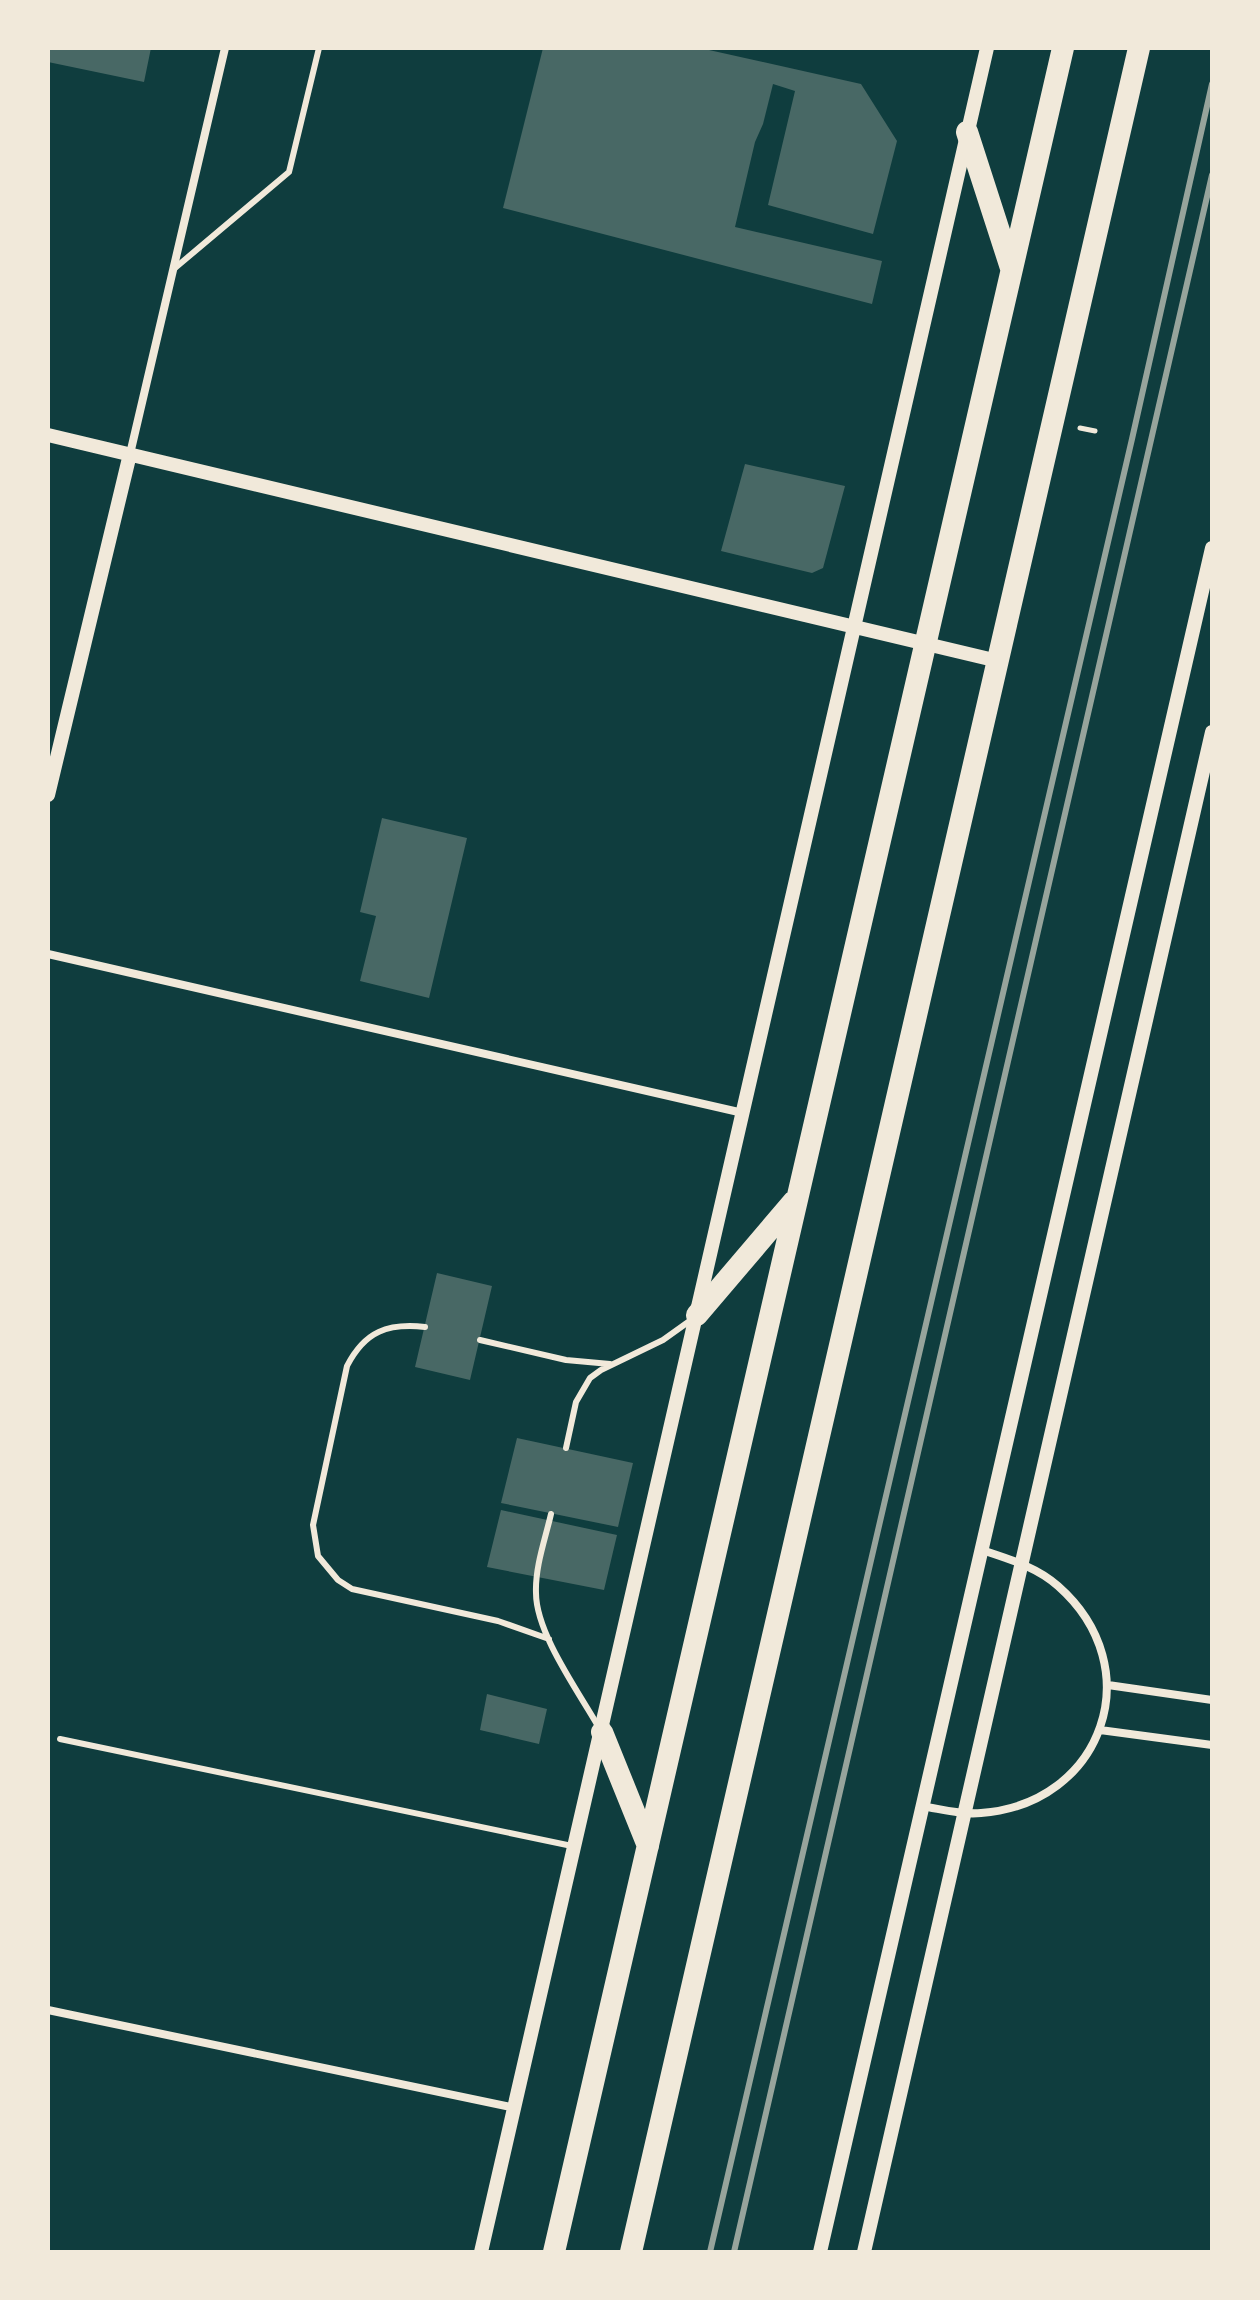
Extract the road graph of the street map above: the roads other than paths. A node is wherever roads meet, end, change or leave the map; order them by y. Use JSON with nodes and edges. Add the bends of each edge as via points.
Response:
{"nodes":[{"id":1,"x":225,"y":48,"type":"edge"},
{"id":2,"x":319,"y":48,"type":"edge"},
{"id":3,"x":987,"y":48,"type":"edge"},
{"id":4,"x":1063,"y":48,"type":"edge"},
{"id":5,"x":1139,"y":48,"type":"edge"},
{"id":6,"x":967,"y":132,"type":"junction"},
{"id":7,"x":173,"y":269,"type":"junction"},
{"id":8,"x":1012,"y":269,"type":"junction"},
{"id":9,"x":48,"y":435,"type":"edge"},
{"id":10,"x":130,"y":454,"type":"junction"},
{"id":11,"x":1212,"y":548,"type":"edge"},
{"id":12,"x":854,"y":626,"type":"junction"},
{"id":13,"x":924,"y":643,"type":"junction"},
{"id":14,"x":998,"y":661,"type":"junction"},
{"id":15,"x":1212,"y":732,"type":"edge"},
{"id":16,"x":48,"y":795,"type":"edge"},
{"id":17,"x":48,"y":954,"type":"edge"},
{"id":18,"x":743,"y":1113,"type":"junction"},
{"id":19,"x":797,"y":1198,"type":"junction"},
{"id":20,"x":697,"y":1315,"type":"junction"},
{"id":21,"x":425,"y":1327,"type":"dead end"},
{"id":22,"x":480,"y":1340,"type":"dead end"},
{"id":23,"x":613,"y":1364,"type":"junction"},
{"id":24,"x":566,"y":1448,"type":"dead end"},
{"id":25,"x":551,"y":1514,"type":"dead end"},
{"id":26,"x":982,"y":1550,"type":"junction"},
{"id":27,"x":1021,"y":1563,"type":"junction"},
{"id":28,"x":549,"y":1639,"type":"junction"},
{"id":29,"x":1108,"y":1685,"type":"junction"},
{"id":30,"x":1212,"y":1700,"type":"edge"},
{"id":31,"x":1100,"y":1730,"type":"junction"},
{"id":32,"x":602,"y":1732,"type":"junction"},
{"id":33,"x":60,"y":1739,"type":"dead end"},
{"id":34,"x":1212,"y":1745,"type":"edge"},
{"id":35,"x":921,"y":1806,"type":"junction"},
{"id":36,"x":965,"y":1813,"type":"junction"},
{"id":37,"x":648,"y":1846,"type":"junction"},
{"id":38,"x":575,"y":1847,"type":"junction"},
{"id":39,"x":48,"y":2010,"type":"edge"},
{"id":40,"x":515,"y":2108,"type":"junction"},
{"id":41,"x":481,"y":2252,"type":"edge"},
{"id":42,"x":554,"y":2252,"type":"edge"},
{"id":43,"x":631,"y":2252,"type":"edge"},
{"id":44,"x":820,"y":2252,"type":"edge"},
{"id":45,"x":864,"y":2252,"type":"edge"}],
"edges":[{"from":1,"to":7,"type":"street"},
{"from":2,"to":7,"type":"lane","via":[[289,172]]},
{"from":3,"to":6,"type":"street"},
{"from":4,"to":8,"type":"highway"},
{"from":5,"to":14,"type":"highway"},
{"from":6,"to":8,"type":"highway"},
{"from":6,"to":12,"type":"street"},
{"from":7,"to":10,"type":"street"},
{"from":8,"to":13,"type":"highway"},
{"from":9,"to":10,"type":"street"},
{"from":10,"to":12,"type":"street"},
{"from":10,"to":16,"type":"street"},
{"from":11,"to":26,"type":"street"},
{"from":12,"to":13,"type":"street"},
{"from":12,"to":18,"type":"street"},
{"from":13,"to":14,"type":"street"},
{"from":13,"to":19,"type":"highway"},
{"from":14,"to":43,"type":"highway"},
{"from":15,"to":27,"type":"street"},
{"from":17,"to":18,"type":"street"},
{"from":18,"to":20,"type":"street"},
{"from":19,"to":20,"type":"highway"},
{"from":19,"to":37,"type":"highway"},
{"from":20,"to":23,"type":"lane","via":[[663,1340]]},
{"from":20,"to":32,"type":"street"},
{"from":21,"to":28,"type":"lane","via":[[401,1325],[375,1333],[347,1366],[313,1525],[318,1556],[352,1589],[498,1621]]},
{"from":22,"to":23,"type":"lane","via":[[566,1360]]},
{"from":23,"to":24,"type":"lane","via":[[582,1389]]},
{"from":25,"to":28,"type":"lane","via":[[536,1592]]},
{"from":26,"to":27,"type":"street"},
{"from":26,"to":35,"type":"street"},
{"from":27,"to":29,"type":"street","via":[[1059,1587],[1082,1613],[1099,1648]]},
{"from":27,"to":36,"type":"street"},
{"from":28,"to":32,"type":"lane"},
{"from":29,"to":30,"type":"street"},
{"from":29,"to":31,"type":"street"},
{"from":31,"to":34,"type":"street"},
{"from":31,"to":36,"type":"street","via":[[1079,1765],[1047,1792],[1007,1809]]},
{"from":32,"to":37,"type":"highway"},
{"from":32,"to":38,"type":"street"},
{"from":33,"to":38,"type":"lane"},
{"from":35,"to":36,"type":"street"},
{"from":35,"to":44,"type":"street"},
{"from":36,"to":45,"type":"street"},
{"from":37,"to":42,"type":"highway"},
{"from":38,"to":40,"type":"street"},
{"from":39,"to":40,"type":"street"},
{"from":40,"to":41,"type":"street"}]}
